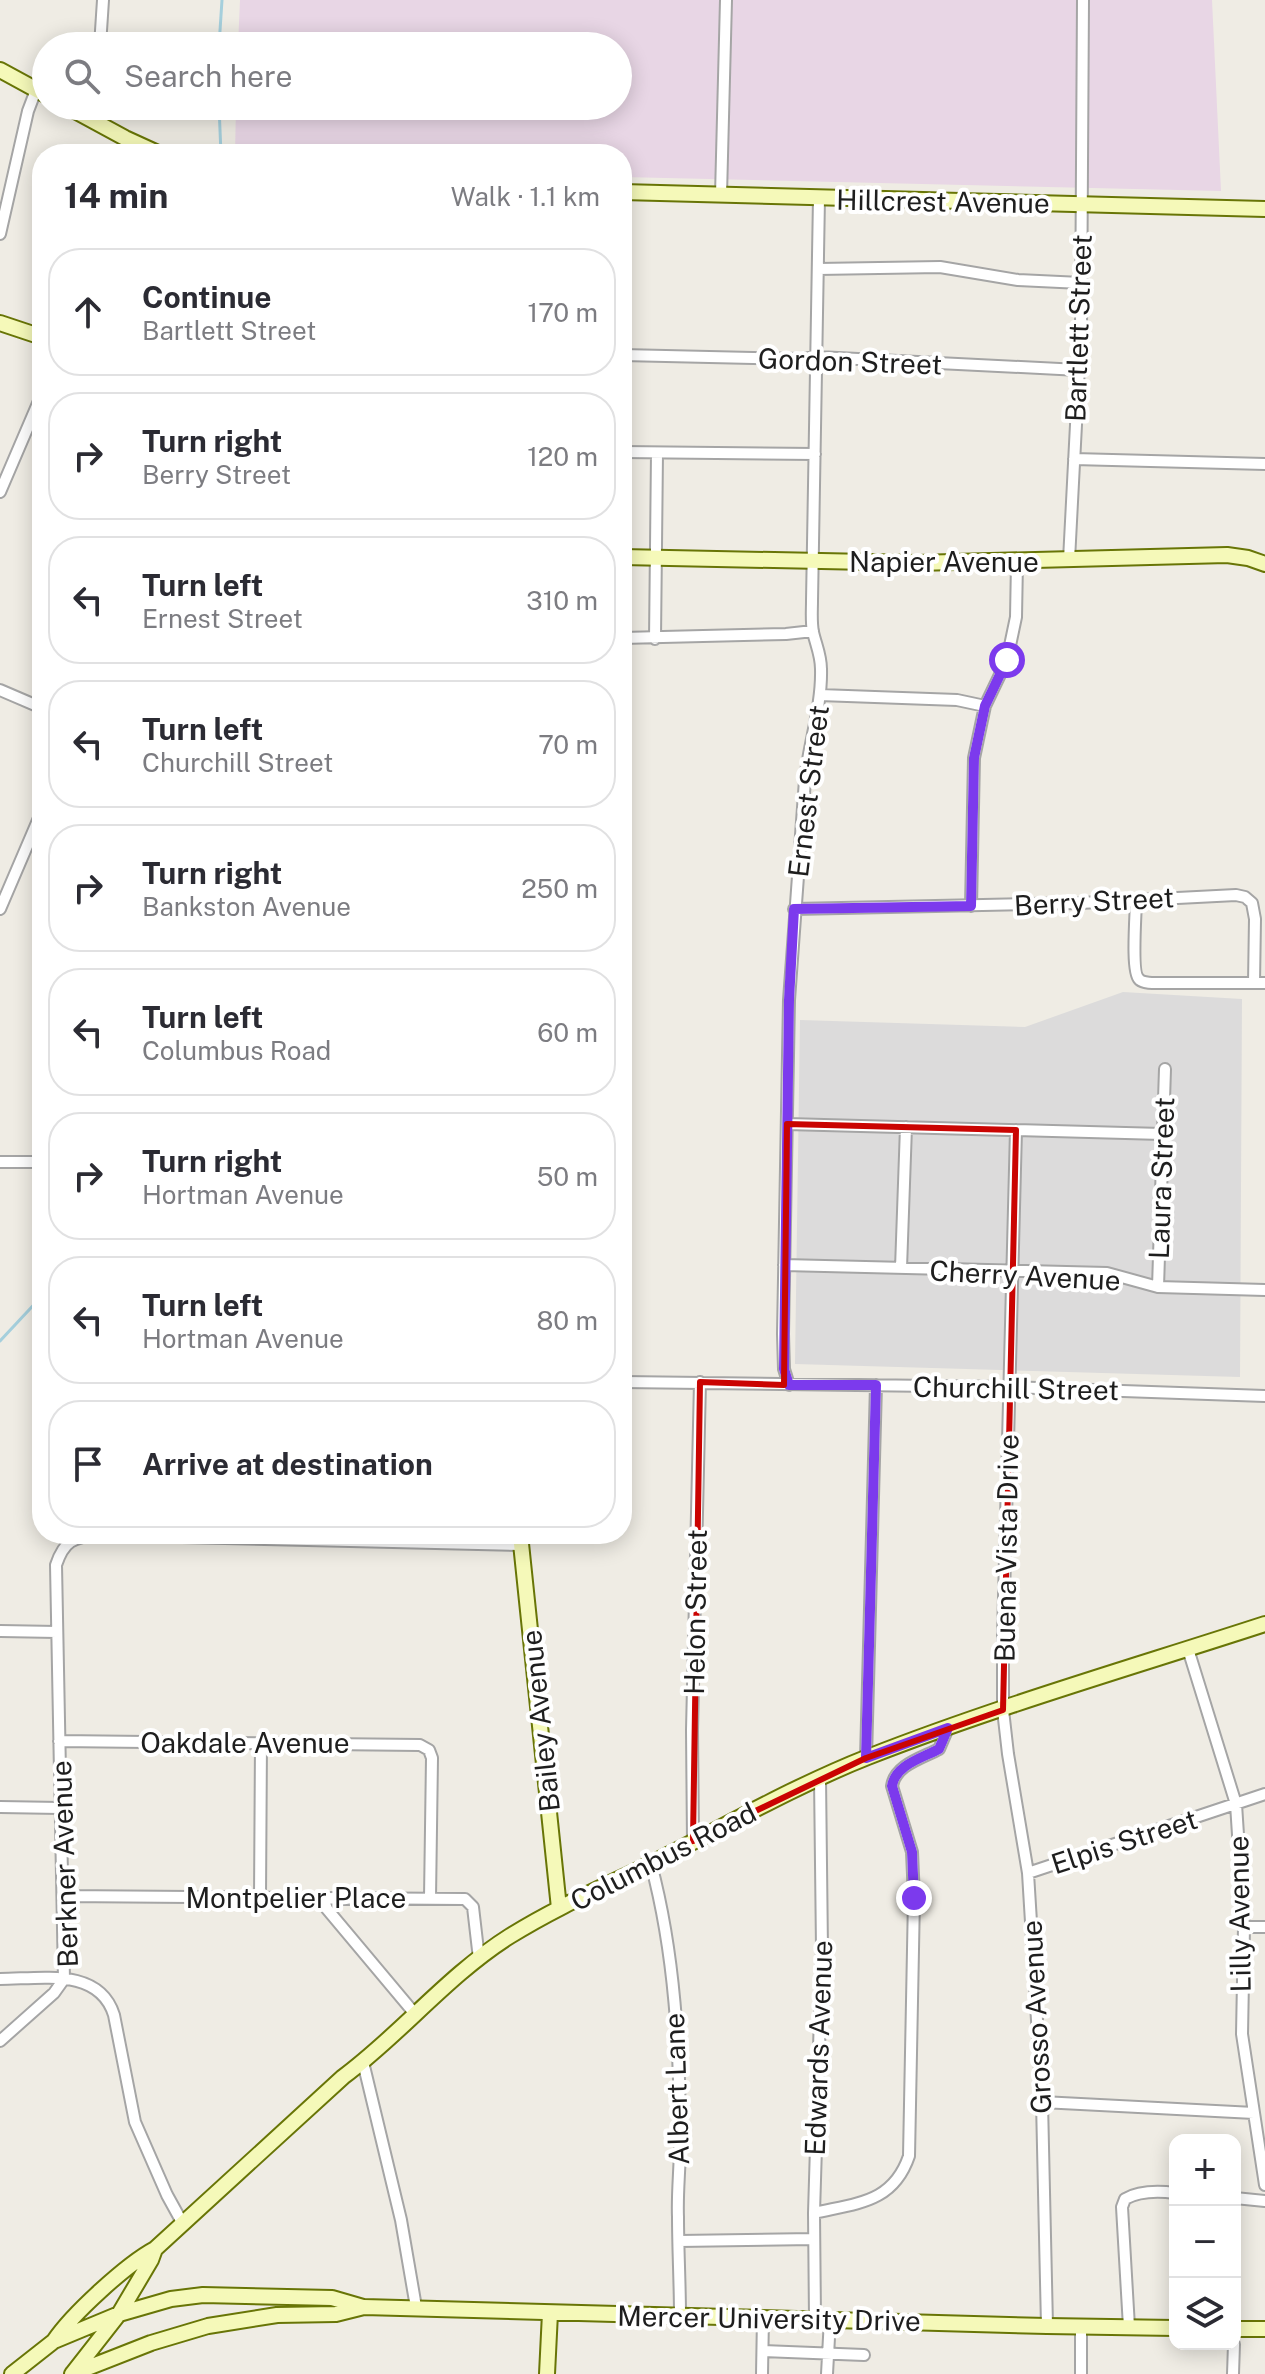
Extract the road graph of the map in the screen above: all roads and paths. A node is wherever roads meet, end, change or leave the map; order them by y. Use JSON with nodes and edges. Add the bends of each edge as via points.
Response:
{"nodes":[{"id":1,"x":103,"y":0,"type":"edge"},
{"id":2,"x":726,"y":0,"type":"edge"},
{"id":3,"x":1083,"y":0,"type":"edge"},
{"id":4,"x":101,"y":32,"type":"edge"},
{"id":5,"x":0,"y":70,"type":"edge"},
{"id":6,"x":32,"y":88,"type":"edge"},
{"id":7,"x":32,"y":105,"type":"edge"},
{"id":8,"x":100,"y":120,"type":"edge"},
{"id":9,"x":138,"y":144,"type":"edge"},
{"id":10,"x":632,"y":192,"type":"edge"},
{"id":11,"x":721,"y":195,"type":"junction"},
{"id":12,"x":819,"y":198,"type":"junction"},
{"id":13,"x":1081,"y":204,"type":"junction"},
{"id":14,"x":1265,"y":209,"type":"edge"},
{"id":15,"x":0,"y":234,"type":"edge"},
{"id":16,"x":818,"y":269,"type":"junction"},
{"id":17,"x":1081,"y":283,"type":"junction"},
{"id":18,"x":0,"y":323,"type":"edge"},
{"id":19,"x":32,"y":334,"type":"edge"},
{"id":20,"x":632,"y":355,"type":"edge"},
{"id":21,"x":818,"y":357,"type":"junction"},
{"id":22,"x":1079,"y":370,"type":"junction"},
{"id":23,"x":32,"y":417,"type":"edge"},
{"id":24,"x":632,"y":452,"type":"edge"},
{"id":25,"x":657,"y":453,"type":"junction"},
{"id":26,"x":815,"y":454,"type":"junction"},
{"id":27,"x":1074,"y":459,"type":"junction"},
{"id":28,"x":1265,"y":464,"type":"edge"},
{"id":29,"x":0,"y":492,"type":"edge"},
{"id":30,"x":632,"y":557,"type":"edge"},
{"id":31,"x":656,"y":558,"type":"junction"},
{"id":32,"x":1069,"y":560,"type":"junction"},
{"id":33,"x":814,"y":561,"type":"junction"},
{"id":34,"x":1017,"y":562,"type":"junction"},
{"id":35,"x":1265,"y":564,"type":"edge"},
{"id":36,"x":813,"y":631,"type":"junction"},
{"id":37,"x":632,"y":638,"type":"edge"},
{"id":38,"x":655,"y":639,"type":"junction"},
{"id":39,"x":0,"y":690,"type":"edge"},
{"id":40,"x":820,"y":695,"type":"junction"},
{"id":41,"x":32,"y":704,"type":"edge"},
{"id":42,"x":985,"y":706,"type":"junction"},
{"id":43,"x":32,"y":834,"type":"edge"},
{"id":44,"x":1136,"y":899,"type":"junction"},
{"id":45,"x":971,"y":906,"type":"junction"},
{"id":46,"x":0,"y":909,"type":"edge"},
{"id":47,"x":794,"y":909,"type":"junction"},
{"id":48,"x":1259,"y":983,"type":"edge"},
{"id":49,"x":1165,"y":1069,"type":"dead end"},
{"id":50,"x":787,"y":1124,"type":"junction"},
{"id":51,"x":906,"y":1127,"type":"junction"},
{"id":52,"x":1016,"y":1130,"type":"junction"},
{"id":53,"x":1162,"y":1134,"type":"junction"},
{"id":54,"x":0,"y":1162,"type":"edge"},
{"id":55,"x":32,"y":1162,"type":"edge"},
{"id":56,"x":784,"y":1265,"type":"junction"},
{"id":57,"x":901,"y":1268,"type":"junction"},
{"id":58,"x":1012,"y":1271,"type":"junction"},
{"id":59,"x":1158,"y":1287,"type":"junction"},
{"id":60,"x":1265,"y":1290,"type":"edge"},
{"id":61,"x":632,"y":1382,"type":"edge"},
{"id":62,"x":700,"y":1382,"type":"junction"},
{"id":63,"x":789,"y":1385,"type":"junction"},
{"id":64,"x":876,"y":1385,"type":"junction"},
{"id":65,"x":1009,"y":1387,"type":"junction"},
{"id":66,"x":1265,"y":1396,"type":"edge"},
{"id":67,"x":68,"y":1544,"type":"edge"},
{"id":68,"x":520,"y":1544,"type":"edge"},
{"id":69,"x":1265,"y":1624,"type":"edge"},
{"id":70,"x":0,"y":1631,"type":"edge"},
{"id":71,"x":57,"y":1632,"type":"junction"},
{"id":72,"x":1188,"y":1649,"type":"junction"},
{"id":73,"x":1003,"y":1710,"type":"junction"},
{"id":74,"x":948,"y":1728,"type":"junction"},
{"id":75,"x":59,"y":1741,"type":"junction"},
{"id":76,"x":261,"y":1742,"type":"junction"},
{"id":77,"x":866,"y":1758,"type":"junction"},
{"id":78,"x":820,"y":1778,"type":"junction"},
{"id":79,"x":1265,"y":1794,"type":"edge"},
{"id":80,"x":1236,"y":1804,"type":"junction"},
{"id":81,"x":0,"y":1807,"type":"edge"},
{"id":82,"x":60,"y":1808,"type":"junction"},
{"id":83,"x":693,"y":1841,"type":"junction"},
{"id":84,"x":651,"y":1864,"type":"junction"},
{"id":85,"x":1028,"y":1873,"type":"junction"},
{"id":86,"x":63,"y":1896,"type":"junction"},
{"id":87,"x":260,"y":1897,"type":"junction"},
{"id":88,"x":323,"y":1898,"type":"junction"},
{"id":89,"x":430,"y":1898,"type":"junction"},
{"id":90,"x":559,"y":1908,"type":"junction"},
{"id":91,"x":1244,"y":1927,"type":"junction"},
{"id":92,"x":1265,"y":1927,"type":"edge"},
{"id":93,"x":479,"y":1959,"type":"junction"},
{"id":94,"x":0,"y":1979,"type":"edge"},
{"id":95,"x":64,"y":1979,"type":"junction"},
{"id":96,"x":415,"y":2014,"type":"junction"},
{"id":97,"x":0,"y":2041,"type":"edge"},
{"id":98,"x":363,"y":2062,"type":"junction"},
{"id":99,"x":1042,"y":2102,"type":"junction"},
{"id":100,"x":1254,"y":2113,"type":"junction"},
{"id":101,"x":1265,"y":2185,"type":"edge"},
{"id":102,"x":1169,"y":2193,"type":"edge"},
{"id":103,"x":1241,"y":2199,"type":"edge"},
{"id":104,"x":1265,"y":2201,"type":"edge"},
{"id":105,"x":814,"y":2213,"type":"junction"},
{"id":106,"x":183,"y":2224,"type":"junction"},
{"id":107,"x":814,"y":2239,"type":"junction"},
{"id":108,"x":679,"y":2241,"type":"junction"},
{"id":109,"x":155,"y":2249,"type":"junction"},
{"id":110,"x":364,"y":2307,"type":"junction"},
{"id":111,"x":416,"y":2307,"type":"junction"},
{"id":112,"x":550,"y":2313,"type":"junction"},
{"id":113,"x":119,"y":2314,"type":"junction"},
{"id":114,"x":680,"y":2316,"type":"junction"},
{"id":115,"x":763,"y":2317,"type":"junction"},
{"id":116,"x":822,"y":2318,"type":"junction"},
{"id":117,"x":1047,"y":2326,"type":"junction"},
{"id":118,"x":1081,"y":2327,"type":"junction"},
{"id":119,"x":1129,"y":2327,"type":"junction"},
{"id":120,"x":1169,"y":2328,"type":"edge"},
{"id":121,"x":1241,"y":2329,"type":"edge"},
{"id":122,"x":1265,"y":2329,"type":"edge"},
{"id":123,"x":54,"y":2341,"type":"junction"},
{"id":124,"x":1234,"y":2350,"type":"edge"},
{"id":125,"x":763,"y":2351,"type":"junction"},
{"id":126,"x":829,"y":2354,"type":"junction"},
{"id":127,"x":864,"y":2355,"type":"dead end"},
{"id":128,"x":12,"y":2374,"type":"edge"},
{"id":129,"x":72,"y":2374,"type":"edge"},
{"id":130,"x":547,"y":2374,"type":"edge"},
{"id":131,"x":762,"y":2374,"type":"edge"},
{"id":132,"x":827,"y":2374,"type":"edge"},
{"id":133,"x":1081,"y":2374,"type":"edge"},
{"id":134,"x":1233,"y":2374,"type":"edge"}],
"edges":[{"from":1,"to":4,"type":"street"},
{"from":2,"to":11,"type":"street"},
{"from":3,"to":13,"type":"street","name":"Bartlett Street"},
{"from":5,"to":6,"type":"street"},
{"from":7,"to":15,"type":"street"},
{"from":8,"to":9,"type":"street"},
{"from":10,"to":11,"type":"street","name":"Hillcrest Avenue"},
{"from":11,"to":12,"type":"street","name":"Hillcrest Avenue"},
{"from":12,"to":13,"type":"street","name":"Hillcrest Avenue"},
{"from":12,"to":16,"type":"street","name":"Ernest Street"},
{"from":13,"to":14,"type":"street","name":"Hillcrest Avenue"},
{"from":13,"to":17,"type":"street","name":"Bartlett Street"},
{"from":16,"to":17,"type":"street","via":[[940,267],[1018,280]]},
{"from":16,"to":21,"type":"street","name":"Ernest Street"},
{"from":17,"to":22,"type":"street","name":"Bartlett Street"},
{"from":18,"to":19,"type":"street"},
{"from":20,"to":21,"type":"street","name":"Gordon Street"},
{"from":21,"to":22,"type":"street","name":"Gordon Street"},
{"from":21,"to":26,"type":"street","name":"Ernest Street"},
{"from":22,"to":27,"type":"street","name":"Bartlett Street"},
{"from":23,"to":29,"type":"street"},
{"from":24,"to":25,"type":"street"},
{"from":25,"to":26,"type":"street"},
{"from":25,"to":31,"type":"street"},
{"from":26,"to":33,"type":"street","name":"Ernest Street"},
{"from":27,"to":28,"type":"street"},
{"from":27,"to":32,"type":"street","name":"Bartlett Street"},
{"from":30,"to":31,"type":"street","name":"Napier Avenue"},
{"from":31,"to":33,"type":"street","name":"Napier Avenue"},
{"from":31,"to":38,"type":"street"},
{"from":32,"to":34,"type":"street","name":"Napier Avenue"},
{"from":32,"to":35,"type":"street","name":"Napier Avenue","via":[[1227,555]]},
{"from":33,"to":34,"type":"street","name":"Napier Avenue"},
{"from":33,"to":36,"type":"street","name":"Ernest Street"},
{"from":34,"to":42,"type":"street","via":[[1016,617],[1007,660]]},
{"from":36,"to":38,"type":"street"},
{"from":36,"to":40,"type":"street","name":"Ernest Street","via":[[820,653]]},
{"from":37,"to":38,"type":"street"},
{"from":39,"to":41,"type":"street"},
{"from":40,"to":42,"type":"street","via":[[957,700]]},
{"from":40,"to":47,"type":"street","name":"Ernest Street","via":[[808,753]]},
{"from":42,"to":45,"type":"street","via":[[974,758]]},
{"from":43,"to":46,"type":"street"},
{"from":44,"to":45,"type":"street","name":"Berry Street"},
{"from":44,"to":48,"type":"street","name":"Berry Street","via":[[1236,895],[1248,900],[1255,919]]},
{"from":44,"to":48,"type":"street","via":[[1135,965],[1141,981]]},
{"from":45,"to":47,"type":"street","name":"Berry Street"},
{"from":47,"to":50,"type":"street","name":"Ernest Street"},
{"from":49,"to":53,"type":"street","name":"Laura Street"},
{"from":50,"to":51,"type":"street"},
{"from":50,"to":56,"type":"street","name":"Ernest Street"},
{"from":51,"to":52,"type":"street"},
{"from":51,"to":57,"type":"street"},
{"from":52,"to":53,"type":"street"},
{"from":52,"to":58,"type":"street","name":"Buena Vista Drive"},
{"from":53,"to":59,"type":"street","name":"Laura Street"},
{"from":54,"to":55,"type":"street"},
{"from":56,"to":57,"type":"street","name":"Cherry Avenue"},
{"from":56,"to":63,"type":"street","name":"Ernest Street","via":[[784,1369]]},
{"from":57,"to":58,"type":"street","name":"Cherry Avenue"},
{"from":58,"to":59,"type":"street","name":"Cherry Avenue","via":[[1107,1273]]},
{"from":58,"to":65,"type":"street","name":"Buena Vista Drive"},
{"from":59,"to":60,"type":"street","name":"Cherry Avenue"},
{"from":61,"to":62,"type":"street","name":"Churchill Street"},
{"from":62,"to":63,"type":"street","name":"Churchill Street"},
{"from":62,"to":83,"type":"street","name":"Helon Street"},
{"from":63,"to":64,"type":"street","name":"Churchill Street"},
{"from":64,"to":65,"type":"street","name":"Churchill Street"},
{"from":64,"to":77,"type":"street"},
{"from":65,"to":66,"type":"street","name":"Churchill Street"},
{"from":65,"to":73,"type":"street","name":"Buena Vista Drive"},
{"from":67,"to":71,"type":"street","name":"Berkner Avenue","via":[[57,1561]]},
{"from":68,"to":90,"type":"street","name":"Bailey Avenue"},
{"from":69,"to":72,"type":"street","name":"Columbus Road"},
{"from":70,"to":71,"type":"street"},
{"from":71,"to":75,"type":"street","name":"Berkner Avenue"},
{"from":72,"to":73,"type":"street","name":"Columbus Road"},
{"from":72,"to":80,"type":"street","name":"Lilly Avenue"},
{"from":73,"to":74,"type":"street","name":"Columbus Road"},
{"from":73,"to":85,"type":"street","name":"Grosso Avenue"},
{"from":74,"to":77,"type":"street","name":"Columbus Road"},
{"from":74,"to":105,"type":"street","via":[[939,1749],[898,1771],[892,1786],[912,1852],[909,2156],[885,2193]]},
{"from":75,"to":76,"type":"street","name":"Oakdale Avenue"},
{"from":75,"to":82,"type":"street","name":"Berkner Avenue"},
{"from":76,"to":87,"type":"street"},
{"from":76,"to":89,"type":"street","name":"Oakdale Avenue","via":[[417,1745],[429,1750]]},
{"from":77,"to":78,"type":"street","name":"Columbus Road"},
{"from":78,"to":83,"type":"street","name":"Columbus Road"},
{"from":78,"to":105,"type":"street","name":"Edwards Avenue","via":[[822,1949]]},
{"from":79,"to":80,"type":"street","name":"Elpis Street"},
{"from":80,"to":85,"type":"street","name":"Elpis Street"},
{"from":80,"to":91,"type":"street","name":"Lilly Avenue"},
{"from":81,"to":82,"type":"street"},
{"from":82,"to":86,"type":"street","name":"Berkner Avenue"},
{"from":83,"to":84,"type":"street","name":"Columbus Road"},
{"from":84,"to":90,"type":"street","name":"Columbus Road"},
{"from":84,"to":108,"type":"street","name":"Albert Lane","via":[[672,1967]]},
{"from":85,"to":99,"type":"street","name":"Grosso Avenue"},
{"from":86,"to":87,"type":"street","name":"Montpelier Place"},
{"from":86,"to":95,"type":"street","name":"Berkner Avenue"},
{"from":87,"to":88,"type":"street","name":"Montpelier Place"},
{"from":88,"to":89,"type":"street","name":"Montpelier Place"},
{"from":88,"to":96,"type":"street"},
{"from":89,"to":93,"type":"street","name":"Montpelier Place","via":[[471,1903]]},
{"from":90,"to":93,"type":"street","name":"Columbus Road"},
{"from":91,"to":92,"type":"street"},
{"from":91,"to":100,"type":"street","name":"Lilly Avenue","via":[[1242,2034]]},
{"from":93,"to":96,"type":"street","name":"Columbus Road"},
{"from":94,"to":95,"type":"street"},
{"from":95,"to":97,"type":"street"},
{"from":95,"to":106,"type":"street","name":"Berkner Avenue","via":[[88,1983],[111,2006],[135,2122]]},
{"from":96,"to":98,"type":"street","name":"Columbus Road"},
{"from":98,"to":106,"type":"street","name":"Columbus Road"},
{"from":98,"to":111,"type":"street"},
{"from":99,"to":100,"type":"street"},
{"from":99,"to":117,"type":"street","name":"Grosso Avenue"},
{"from":100,"to":101,"type":"street","name":"Lilly Avenue"},
{"from":102,"to":119,"type":"street","via":[[1131,2195],[1122,2207]]},
{"from":103,"to":104,"type":"street"},
{"from":105,"to":107,"type":"street","name":"Edwards Avenue"},
{"from":106,"to":109,"type":"street","name":"Columbus Road"},
{"from":107,"to":108,"type":"street"},
{"from":107,"to":116,"type":"street","name":"Edwards Avenue"},
{"from":108,"to":114,"type":"street","name":"Albert Lane"},
{"from":109,"to":113,"type":"street","name":"Columbus Road"},
{"from":109,"to":123,"type":"street","name":"Columbus Road","via":[[64,2326]]},
{"from":110,"to":111,"type":"street","name":"Mercer University Drive"},
{"from":110,"to":113,"type":"street","name":"Mercer University Drive","via":[[332,2298],[203,2295]]},
{"from":110,"to":129,"type":"street","name":"Mercer University Drive","via":[[208,2326]]},
{"from":111,"to":112,"type":"street","name":"Mercer University Drive"},
{"from":112,"to":114,"type":"street","name":"Mercer University Drive"},
{"from":112,"to":130,"type":"street"},
{"from":113,"to":123,"type":"street","name":"Mercer University Drive"},
{"from":113,"to":129,"type":"street","name":"Columbus Road"},
{"from":114,"to":115,"type":"street","name":"Mercer University Drive"},
{"from":115,"to":116,"type":"street","name":"Mercer University Drive"},
{"from":115,"to":125,"type":"street"},
{"from":116,"to":117,"type":"street","name":"Mercer University Drive"},
{"from":116,"to":126,"type":"street","name":"Edwards Avenue"},
{"from":117,"to":118,"type":"street","name":"Mercer University Drive"},
{"from":118,"to":119,"type":"street","name":"Mercer University Drive"},
{"from":118,"to":133,"type":"street"},
{"from":119,"to":120,"type":"street","name":"Mercer University Drive"},
{"from":121,"to":122,"type":"street"},
{"from":123,"to":128,"type":"street","name":"Mercer University Drive"},
{"from":124,"to":134,"type":"street"},
{"from":125,"to":126,"type":"street"},
{"from":125,"to":131,"type":"street"},
{"from":126,"to":127,"type":"street"},
{"from":126,"to":132,"type":"street","name":"Edwards Avenue"}]}
